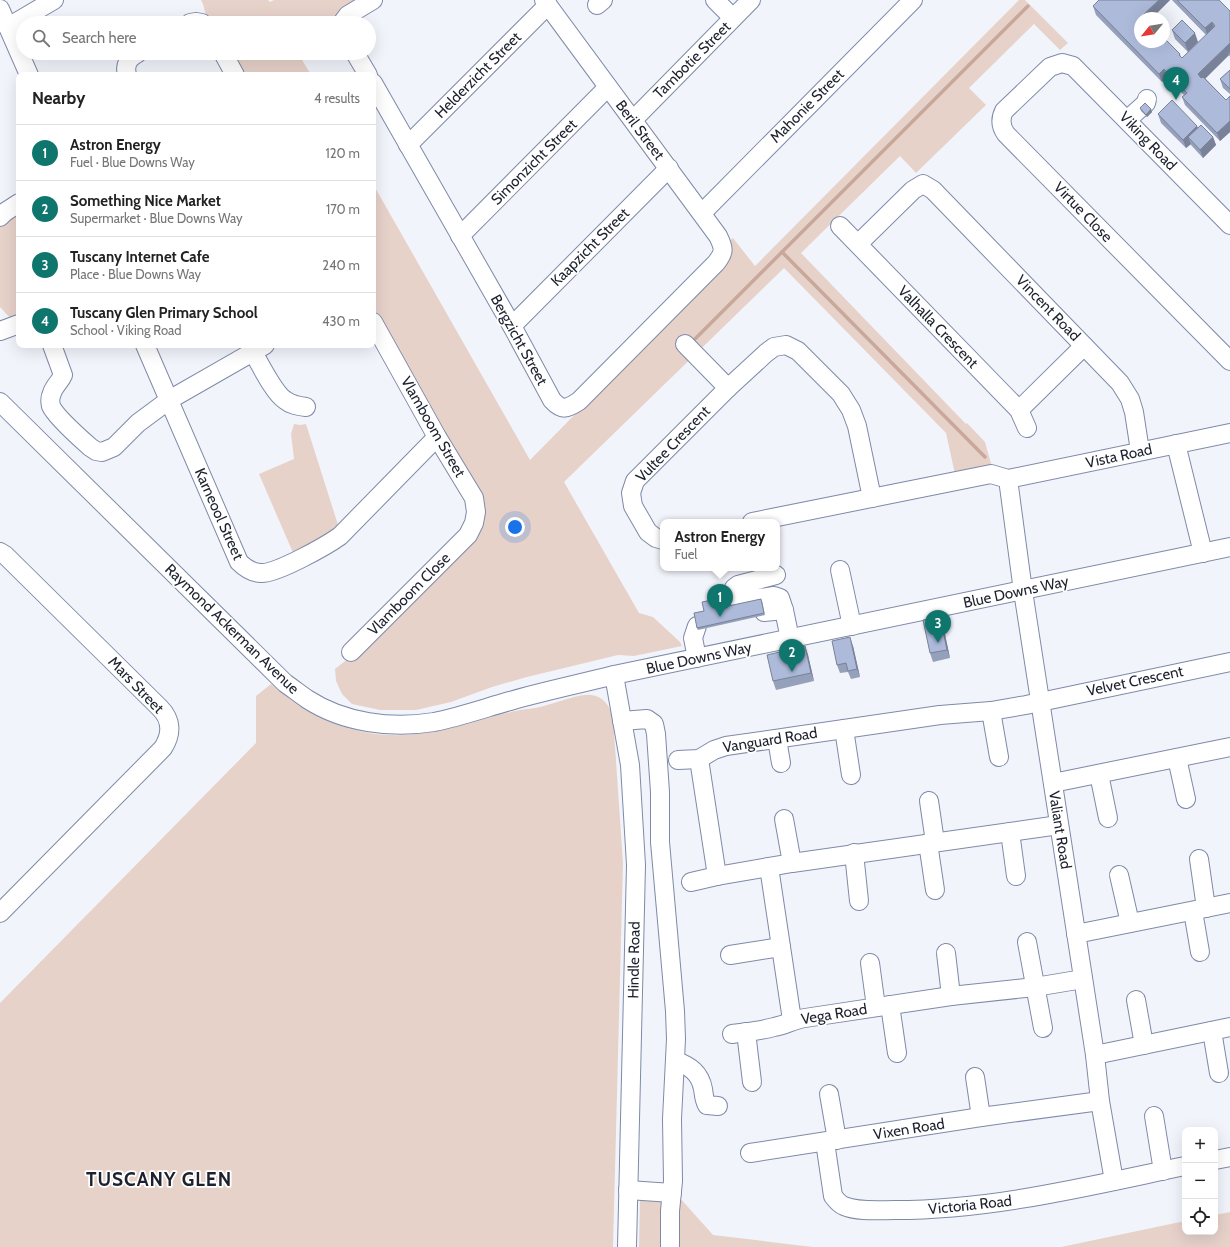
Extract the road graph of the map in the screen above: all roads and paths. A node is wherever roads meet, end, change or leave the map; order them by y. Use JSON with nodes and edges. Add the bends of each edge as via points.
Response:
{"nodes":[{"id":1,"x":54,"y":0,"type":"edge"},
{"id":2,"x":715,"y":0,"type":"edge"},
{"id":3,"x":751,"y":0,"type":"edge"},
{"id":4,"x":913,"y":0,"type":"edge"},
{"id":5,"x":369,"y":1,"type":"edge"},
{"id":6,"x":546,"y":2,"type":"edge"},
{"id":7,"x":0,"y":9,"type":"edge"},
{"id":8,"x":27,"y":16,"type":"edge"},
{"id":9,"x":347,"y":16,"type":"edge"},
{"id":10,"x":733,"y":18,"type":"junction"},
{"id":11,"x":16,"y":22,"type":"edge"},
{"id":12,"x":8,"y":27,"type":"junction"},
{"id":13,"x":16,"y":45,"type":"edge"},
{"id":14,"x":22,"y":60,"type":"edge"},
{"id":15,"x":129,"y":60,"type":"edge"},
{"id":16,"x":227,"y":60,"type":"edge"},
{"id":17,"x":360,"y":60,"type":"edge"},
{"id":18,"x":1062,"y":63,"type":"joint"},
{"id":19,"x":28,"y":72,"type":"edge"},
{"id":20,"x":127,"y":72,"type":"edge"},
{"id":21,"x":233,"y":72,"type":"edge"},
{"id":22,"x":366,"y":72,"type":"edge"},
{"id":23,"x":608,"y":87,"type":"junction"},
{"id":24,"x":376,"y":88,"type":"edge"},
{"id":25,"x":1147,"y":99,"type":"dead end"},
{"id":26,"x":633,"y":120,"type":"junction"},
{"id":27,"x":1126,"y":120,"type":"junction"},
{"id":28,"x":408,"y":145,"type":"junction"},
{"id":29,"x":669,"y":168,"type":"junction"},
{"id":30,"x":16,"y":205,"type":"edge"},
{"id":31,"x":702,"y":213,"type":"junction"},
{"id":32,"x":0,"y":217,"type":"edge"},
{"id":33,"x":1230,"y":225,"type":"edge"},
{"id":34,"x":840,"y":226,"type":"dead end"},
{"id":35,"x":460,"y":236,"type":"junction"},
{"id":36,"x":858,"y":244,"type":"junction"},
{"id":37,"x":716,"y":263,"type":"joint"},
{"id":38,"x":16,"y":325,"type":"edge"},
{"id":39,"x":512,"y":326,"type":"junction"},
{"id":40,"x":376,"y":327,"type":"edge"},
{"id":41,"x":0,"y":332,"type":"edge"},
{"id":42,"x":685,"y":344,"type":"dead end"},
{"id":43,"x":1084,"y":346,"type":"junction"},
{"id":44,"x":53,"y":348,"type":"edge"},
{"id":45,"x":147,"y":348,"type":"edge"},
{"id":46,"x":259,"y":349,"type":"edge"},
{"id":47,"x":1230,"y":361,"type":"edge"},
{"id":48,"x":728,"y":388,"type":"junction"},
{"id":49,"x":169,"y":400,"type":"junction"},
{"id":50,"x":0,"y":402,"type":"edge"},
{"id":51,"x":306,"y":407,"type":"dead end"},
{"id":52,"x":1019,"y":410,"type":"junction"},
{"id":53,"x":1027,"y":428,"type":"dead end"},
{"id":54,"x":1230,"y":432,"type":"edge"},
{"id":55,"x":437,"y":437,"type":"junction"},
{"id":56,"x":1176,"y":444,"type":"junction"},
{"id":57,"x":1140,"y":451,"type":"junction"},
{"id":58,"x":1008,"y":479,"type":"junction"},
{"id":59,"x":872,"y":498,"type":"junction"},
{"id":60,"x":767,"y":519,"type":"edge"},
{"id":61,"x":468,"y":535,"type":"joint"},
{"id":62,"x":660,"y":539,"type":"edge"},
{"id":63,"x":1230,"y":549,"type":"edge"},
{"id":64,"x":0,"y":552,"type":"edge"},
{"id":65,"x":1203,"y":553,"type":"junction"},
{"id":66,"x":840,"y":570,"type":"dead end"},
{"id":67,"x":776,"y":575,"type":"dead end"},
{"id":68,"x":1023,"y":591,"type":"junction"},
{"id":69,"x":784,"y":610,"type":"junction"},
{"id":70,"x":764,"y":612,"type":"edge"},
{"id":71,"x":698,"y":626,"type":"edge"},
{"id":72,"x":852,"y":626,"type":"junction"},
{"id":73,"x":790,"y":639,"type":"junction"},
{"id":74,"x":350,"y":652,"type":"dead end"},
{"id":75,"x":697,"y":658,"type":"junction"},
{"id":76,"x":1230,"y":662,"type":"edge"},
{"id":77,"x":614,"y":675,"type":"junction"},
{"id":78,"x":1041,"y":702,"type":"junction"},
{"id":79,"x":991,"y":710,"type":"junction"},
{"id":80,"x":622,"y":721,"type":"junction"},
{"id":81,"x":844,"y":729,"type":"junction"},
{"id":82,"x":777,"y":739,"type":"junction"},
{"id":83,"x":1230,"y":747,"type":"edge"},
{"id":84,"x":999,"y":757,"type":"dead end"},
{"id":85,"x":699,"y":758,"type":"junction"},
{"id":86,"x":1176,"y":758,"type":"junction"},
{"id":87,"x":678,"y":760,"type":"dead end"},
{"id":88,"x":781,"y":763,"type":"dead end"},
{"id":89,"x":1099,"y":774,"type":"junction"},
{"id":90,"x":851,"y":775,"type":"dead end"},
{"id":91,"x":1053,"y":783,"type":"junction"},
{"id":92,"x":1186,"y":799,"type":"dead end"},
{"id":93,"x":929,"y":801,"type":"dead end"},
{"id":94,"x":1108,"y":818,"type":"dead end"},
{"id":95,"x":784,"y":819,"type":"dead end"},
{"id":96,"x":1059,"y":825,"type":"junction"},
{"id":97,"x":1010,"y":832,"type":"junction"},
{"id":98,"x":932,"y":842,"type":"junction"},
{"id":99,"x":854,"y":854,"type":"junction"},
{"id":100,"x":1199,"y":859,"type":"dead end"},
{"id":101,"x":792,"y":863,"type":"junction"},
{"id":102,"x":769,"y":867,"type":"junction"},
{"id":103,"x":1119,"y":875,"type":"dead end"},
{"id":104,"x":717,"y":876,"type":"junction"},
{"id":105,"x":1016,"y":876,"type":"dead end"},
{"id":106,"x":691,"y":882,"type":"dead end"},
{"id":107,"x":935,"y":890,"type":"dead end"},
{"id":108,"x":859,"y":901,"type":"dead end"},
{"id":109,"x":1230,"y":903,"type":"edge"},
{"id":110,"x":1200,"y":909,"type":"junction"},
{"id":111,"x":0,"y":913,"type":"edge"},
{"id":112,"x":1130,"y":923,"type":"junction"},
{"id":113,"x":1076,"y":934,"type":"junction"},
{"id":114,"x":1027,"y":942,"type":"dead end"},
{"id":115,"x":781,"y":947,"type":"junction"},
{"id":116,"x":1200,"y":952,"type":"dead end"},
{"id":117,"x":946,"y":953,"type":"dead end"},
{"id":118,"x":730,"y":955,"type":"dead end"},
{"id":119,"x":870,"y":963,"type":"dead end"},
{"id":120,"x":1083,"y":978,"type":"junction"},
{"id":121,"x":1035,"y":987,"type":"junction"},
{"id":122,"x":951,"y":996,"type":"junction"},
{"id":123,"x":1136,"y":1000,"type":"dead end"},
{"id":124,"x":883,"y":1006,"type":"junction"},
{"id":125,"x":792,"y":1020,"type":"junction"},
{"id":126,"x":1230,"y":1027,"type":"edge"},
{"id":127,"x":1043,"y":1028,"type":"dead end"},
{"id":128,"x":1212,"y":1031,"type":"junction"},
{"id":129,"x":1144,"y":1045,"type":"junction"},
{"id":130,"x":897,"y":1053,"type":"dead end"},
{"id":131,"x":1095,"y":1055,"type":"junction"},
{"id":132,"x":676,"y":1061,"type":"junction"},
{"id":133,"x":1219,"y":1073,"type":"dead end"},
{"id":134,"x":976,"y":1077,"type":"dead end"},
{"id":135,"x":752,"y":1082,"type":"dead end"},
{"id":136,"x":829,"y":1094,"type":"dead end"},
{"id":137,"x":1100,"y":1101,"type":"junction"},
{"id":138,"x":718,"y":1106,"type":"dead end"},
{"id":139,"x":1154,"y":1116,"type":"dead end"},
{"id":140,"x":981,"y":1118,"type":"junction"},
{"id":141,"x":831,"y":1141,"type":"junction"},
{"id":142,"x":750,"y":1153,"type":"dead end"},
{"id":143,"x":1230,"y":1157,"type":"edge"},
{"id":144,"x":1218,"y":1159,"type":"edge"},
{"id":145,"x":1182,"y":1167,"type":"edge"},
{"id":146,"x":1163,"y":1171,"type":"junction"},
{"id":147,"x":1114,"y":1181,"type":"junction"},
{"id":148,"x":628,"y":1190,"type":"junction"},
{"id":149,"x":672,"y":1193,"type":"junction"},
{"id":150,"x":627,"y":1247,"type":"edge"},
{"id":151,"x":670,"y":1247,"type":"edge"}],
"edges":[{"from":1,"to":8,"type":"street"},
{"from":2,"to":10,"type":"street"},
{"from":3,"to":10,"type":"street","name":"Tambotie Street"},
{"from":4,"to":31,"type":"street","name":"Mahonie Street"},
{"from":5,"to":9,"type":"street"},
{"from":6,"to":23,"type":"street","name":"Beril Street"},
{"from":6,"to":28,"type":"street","name":"Helderzicht Street"},
{"from":7,"to":12,"type":"street"},
{"from":10,"to":26,"type":"street","name":"Tambotie Street"},
{"from":11,"to":12,"type":"street"},
{"from":12,"to":13,"type":"street"},
{"from":14,"to":19,"type":"street"},
{"from":15,"to":20,"type":"street"},
{"from":16,"to":21,"type":"street"},
{"from":17,"to":22,"type":"street"},
{"from":18,"to":27,"type":"street","name":"Viking Road","via":[[1073,66]]},
{"from":18,"to":47,"type":"street","name":"Virtue Close","via":[[1050,67],[1004,111],[1001,123],[1004,130]]},
{"from":23,"to":26,"type":"street","name":"Beril Street"},
{"from":23,"to":35,"type":"street","name":"Simonzicht Street"},
{"from":24,"to":28,"type":"street","name":"Bergzicht Street"},
{"from":25,"to":27,"type":"street","via":[[1146,103]]},
{"from":26,"to":29,"type":"street","name":"Beril Street"},
{"from":27,"to":33,"type":"street","name":"Viking Road"},
{"from":28,"to":35,"type":"street","name":"Bergzicht Street"},
{"from":29,"to":31,"type":"street","name":"Beril Street"},
{"from":29,"to":39,"type":"street","name":"Kaapzicht Street"},
{"from":30,"to":32,"type":"street"},
{"from":31,"to":37,"type":"street","name":"Beril Street","via":[[723,245],[723,255]]},
{"from":34,"to":36,"type":"street","name":"Valhalla Crescent"},
{"from":35,"to":39,"type":"street","name":"Bergzicht Street"},
{"from":36,"to":43,"type":"street","name":"Vincent Road","via":[[923,184],[933,190]]},
{"from":36,"to":52,"type":"street","name":"Valhalla Crescent"},
{"from":37,"to":39,"type":"street","name":"Bergzicht Street","via":[[572,406],[564,408],[552,400]]},
{"from":38,"to":41,"type":"street"},
{"from":40,"to":55,"type":"street","name":"Vlamboom Street"},
{"from":42,"to":48,"type":"street"},
{"from":43,"to":52,"type":"street"},
{"from":43,"to":57,"type":"street","name":"Vincent Road","via":[[1120,383],[1130,399]]},
{"from":44,"to":49,"type":"street","via":[[63,375],[52,393],[52,407],[56,414],[96,450],[102,452],[114,447],[138,423]]},
{"from":45,"to":49,"type":"street","name":"Karneool Street"},
{"from":46,"to":49,"type":"street"},
{"from":46,"to":51,"type":"street","via":[[277,392],[284,400]]},
{"from":48,"to":59,"type":"street","name":"Vultee Crescent","via":[[774,347],[786,346],[798,351],[840,394],[851,410],[857,426]]},
{"from":48,"to":62,"type":"street","name":"Vultee Crescent","via":[[635,481],[632,487],[631,500],[634,506],[652,536]]},
{"from":49,"to":55,"type":"street","name":"Karneool Street","via":[[239,562],[252,572],[261,574],[311,553],[340,536]]},
{"from":50,"to":77,"type":"street","name":"Raymond Ackerman Avenue","via":[[275,674],[308,700],[330,710],[354,720],[414,725],[435,722]]},
{"from":52,"to":53,"type":"street","name":"Valhalla Crescent"},
{"from":54,"to":56,"type":"street","name":"Vista Road"},
{"from":55,"to":61,"type":"street","name":"Vlamboom Street","via":[[474,498],[476,512]]},
{"from":56,"to":57,"type":"street","name":"Vista Road"},
{"from":56,"to":65,"type":"street"},
{"from":57,"to":58,"type":"street","name":"Vista Road"},
{"from":58,"to":59,"type":"street","via":[[991,474]]},
{"from":58,"to":68,"type":"street","name":"Valiant Road"},
{"from":59,"to":60,"type":"street"},
{"from":61,"to":74,"type":"street","name":"Vlamboom Close"},
{"from":63,"to":65,"type":"street","name":"Blue Downs Way"},
{"from":64,"to":111,"type":"street","name":"Mars Street","via":[[160,708],[168,717],[170,729],[163,748]]},
{"from":65,"to":68,"type":"street","name":"Blue Downs Way"},
{"from":66,"to":72,"type":"street"},
{"from":67,"to":69,"type":"street","via":[[738,585],[734,588],[734,593],[740,601],[777,596],[782,601]]},
{"from":68,"to":72,"type":"street","name":"Blue Downs Way"},
{"from":68,"to":78,"type":"street","name":"Valiant Road"},
{"from":69,"to":70,"type":"street"},
{"from":69,"to":73,"type":"street"},
{"from":71,"to":75,"type":"street","via":[[693,638]]},
{"from":72,"to":73,"type":"street","name":"Blue Downs Way"},
{"from":73,"to":75,"type":"street","name":"Blue Downs Way"},
{"from":75,"to":77,"type":"street","name":"Blue Downs Way"},
{"from":76,"to":78,"type":"street","name":"Velvet Crescent"},
{"from":77,"to":80,"type":"street","name":"Hindle Road"},
{"from":78,"to":79,"type":"street","name":"Vanguard Road"},
{"from":78,"to":91,"type":"street","name":"Valiant Road"},
{"from":79,"to":81,"type":"street","name":"Vanguard Road"},
{"from":79,"to":84,"type":"street"},
{"from":80,"to":132,"type":"street","via":[[647,719],[656,728],[660,842],[675,1011]]},
{"from":80,"to":148,"type":"street","name":"Hindle Road","via":[[630,765],[636,865]]},
{"from":81,"to":82,"type":"street","name":"Vanguard Road"},
{"from":81,"to":90,"type":"street"},
{"from":82,"to":85,"type":"street","name":"Vanguard Road","via":[[722,747]]},
{"from":82,"to":88,"type":"street"},
{"from":83,"to":86,"type":"street"},
{"from":85,"to":87,"type":"street","name":"Vanguard Road"},
{"from":85,"to":104,"type":"street"},
{"from":86,"to":89,"type":"street"},
{"from":86,"to":92,"type":"street"},
{"from":89,"to":91,"type":"street"},
{"from":89,"to":94,"type":"street"},
{"from":91,"to":96,"type":"street","name":"Valiant Road"},
{"from":93,"to":98,"type":"street"},
{"from":95,"to":101,"type":"street"},
{"from":96,"to":97,"type":"street"},
{"from":96,"to":113,"type":"street","name":"Valiant Road"},
{"from":97,"to":98,"type":"street"},
{"from":97,"to":105,"type":"street"},
{"from":98,"to":99,"type":"street"},
{"from":98,"to":107,"type":"street"},
{"from":99,"to":101,"type":"street"},
{"from":99,"to":108,"type":"street"},
{"from":100,"to":110,"type":"street"},
{"from":101,"to":102,"type":"street"},
{"from":102,"to":104,"type":"street"},
{"from":102,"to":115,"type":"street","name":"Vega Road"},
{"from":103,"to":112,"type":"street"},
{"from":104,"to":106,"type":"street"},
{"from":109,"to":110,"type":"street"},
{"from":110,"to":112,"type":"street"},
{"from":110,"to":116,"type":"street"},
{"from":112,"to":113,"type":"street"},
{"from":113,"to":120,"type":"street","name":"Valiant Road"},
{"from":114,"to":121,"type":"street"},
{"from":115,"to":118,"type":"street"},
{"from":115,"to":125,"type":"street","name":"Vega Road"},
{"from":117,"to":122,"type":"street"},
{"from":119,"to":124,"type":"street","name":"Vega Road"},
{"from":120,"to":121,"type":"street","name":"Vega Road"},
{"from":120,"to":131,"type":"street","name":"Valiant Road"},
{"from":121,"to":122,"type":"street","name":"Vega Road"},
{"from":121,"to":127,"type":"street"},
{"from":122,"to":124,"type":"street","name":"Vega Road"},
{"from":123,"to":129,"type":"street"},
{"from":124,"to":125,"type":"street","name":"Vega Road"},
{"from":124,"to":130,"type":"street","name":"Vega Road"},
{"from":125,"to":135,"type":"street","name":"Vega Road","via":[[777,1027],[739,1033]]},
{"from":126,"to":128,"type":"street"},
{"from":128,"to":129,"type":"street"},
{"from":128,"to":133,"type":"street"},
{"from":129,"to":131,"type":"street"},
{"from":131,"to":137,"type":"street","name":"Valiant Road"},
{"from":132,"to":138,"type":"street","via":[[696,1072],[702,1082],[707,1105]]},
{"from":132,"to":149,"type":"street","via":[[672,1119]]},
{"from":134,"to":140,"type":"street"},
{"from":136,"to":141,"type":"street"},
{"from":137,"to":140,"type":"street","name":"Vixen Road"},
{"from":137,"to":147,"type":"street","name":"Valiant Road"},
{"from":139,"to":146,"type":"street"},
{"from":140,"to":141,"type":"street","name":"Vixen Road"},
{"from":141,"to":142,"type":"street","name":"Vixen Road"},
{"from":141,"to":147,"type":"street","name":"Victoria Road","via":[[833,1196],[844,1206],[857,1209],[957,1208],[1025,1199]]},
{"from":143,"to":144,"type":"street"},
{"from":145,"to":146,"type":"street","name":"Victoria Road"},
{"from":146,"to":147,"type":"street","name":"Victoria Road"},
{"from":148,"to":149,"type":"street"},
{"from":148,"to":150,"type":"street","name":"Hindle Road"},
{"from":149,"to":151,"type":"street"}]}
